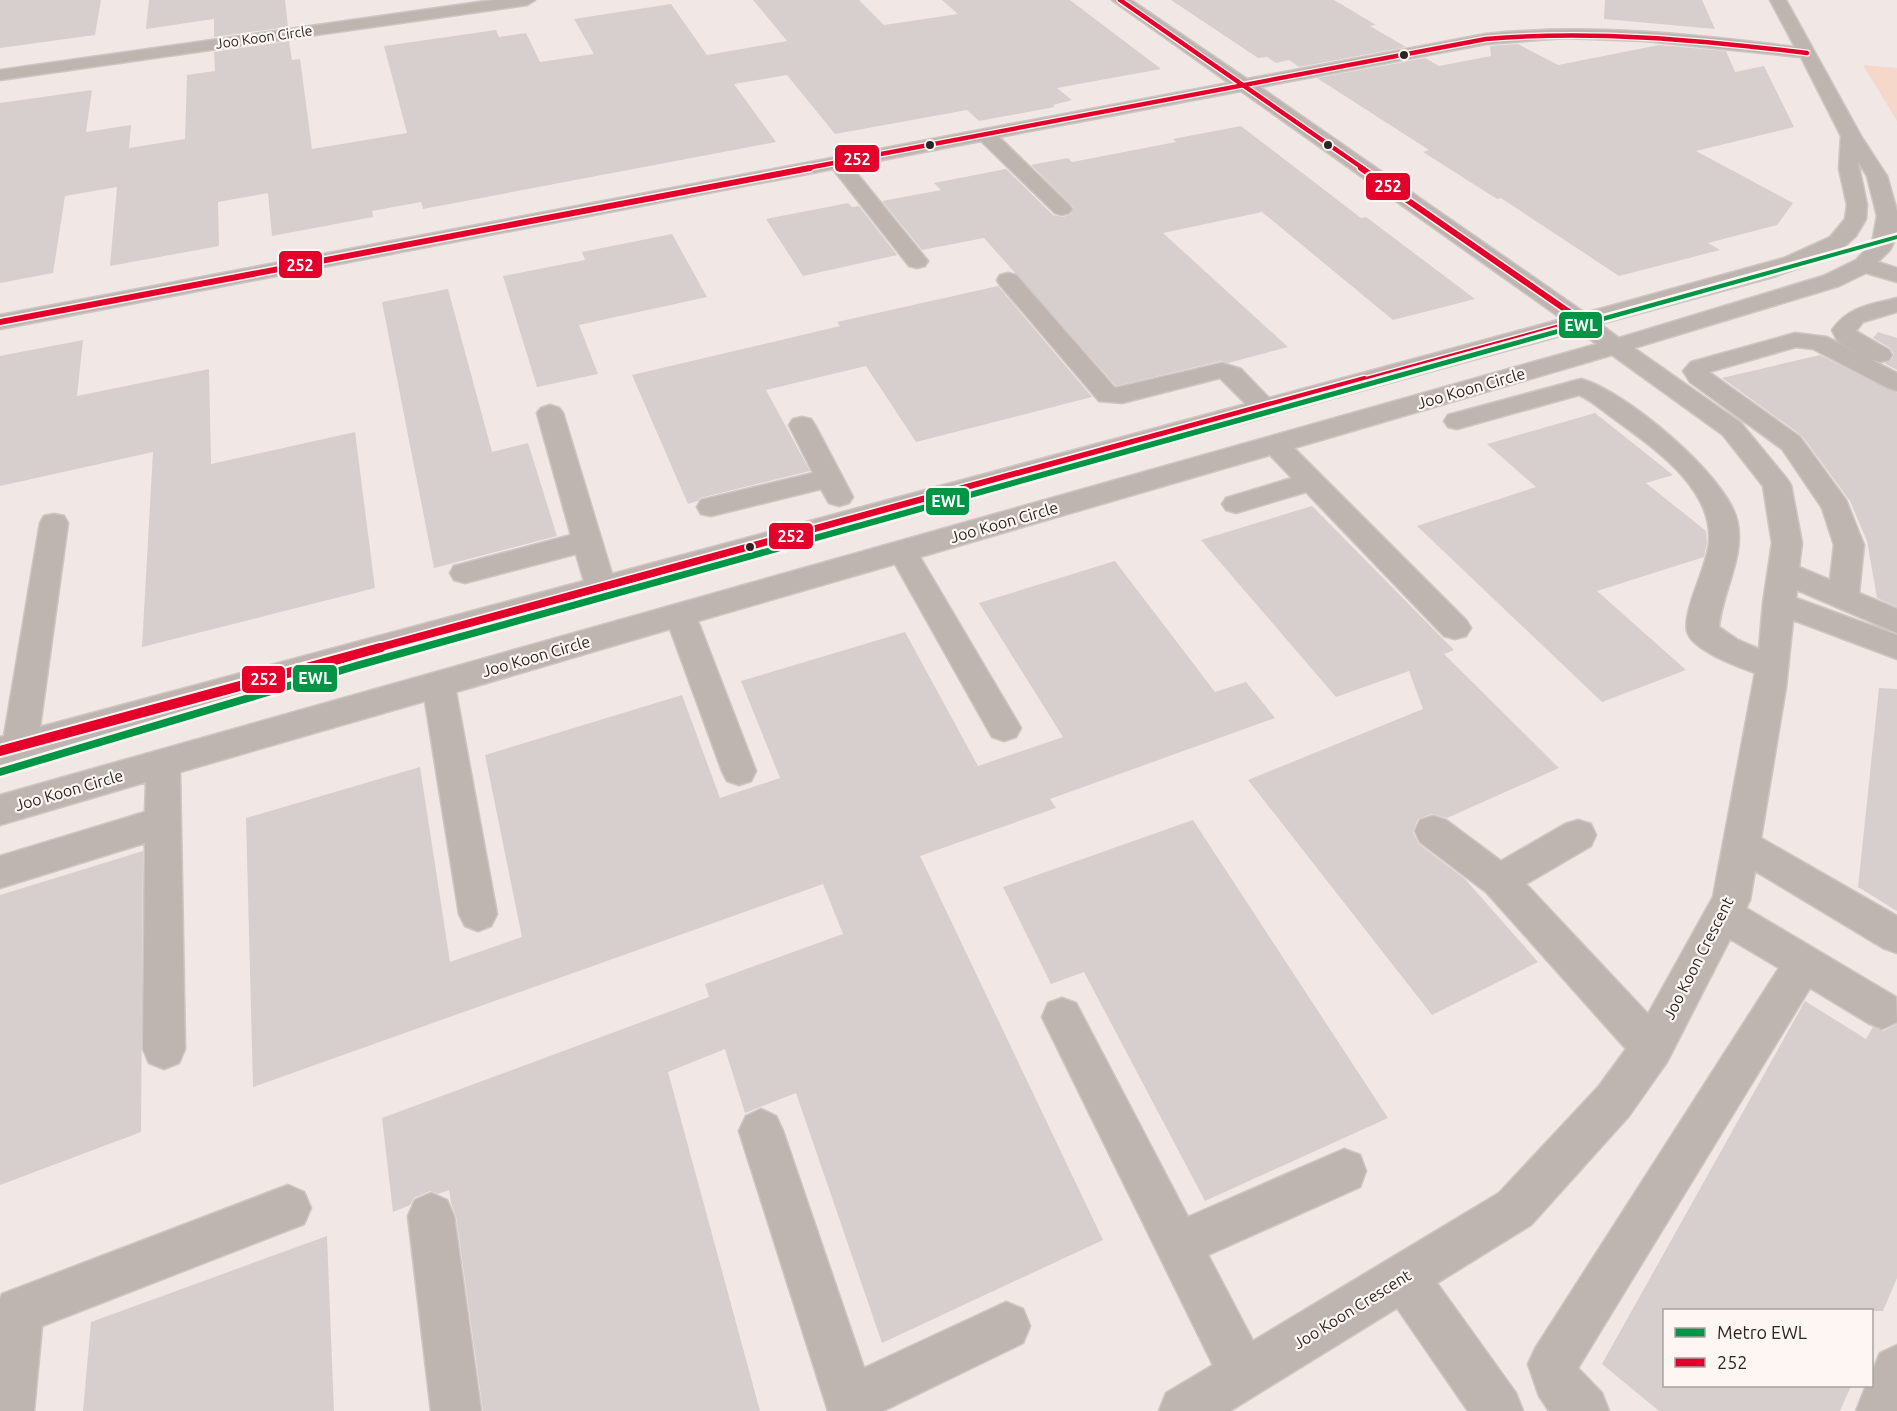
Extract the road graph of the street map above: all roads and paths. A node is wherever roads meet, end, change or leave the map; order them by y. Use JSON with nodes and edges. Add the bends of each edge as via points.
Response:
{"nodes":[{"id":1,"x":527,"y":0,"type":"edge"},
{"id":2,"x":1120,"y":0,"type":"edge"},
{"id":3,"x":1778,"y":0,"type":"edge"},
{"id":4,"x":1807,"y":52,"type":"junction"},
{"id":5,"x":0,"y":75,"type":"edge"},
{"id":6,"x":1244,"y":85,"type":"junction"},
{"id":7,"x":985,"y":134,"type":"junction"},
{"id":8,"x":1851,"y":136,"type":"junction"},
{"id":9,"x":1015,"y":152,"type":"junction"},
{"id":10,"x":982,"y":158,"type":"dead end"},
{"id":11,"x":837,"y":162,"type":"junction"},
{"id":12,"x":1062,"y":209,"type":"dead end"},
{"id":13,"x":1892,"y":228,"type":"edge"},
{"id":14,"x":917,"y":261,"type":"dead end"},
{"id":15,"x":1864,"y":265,"type":"junction"},
{"id":16,"x":1897,"y":275,"type":"edge"},
{"id":17,"x":1008,"y":280,"type":"dead end"},
{"id":18,"x":1896,"y":318,"type":"edge"},
{"id":19,"x":1582,"y":321,"type":"junction"},
{"id":20,"x":0,"y":322,"type":"edge"},
{"id":21,"x":1617,"y":346,"type":"junction"},
{"id":22,"x":1897,"y":364,"type":"edge"},
{"id":23,"x":1897,"y":383,"type":"edge"},
{"id":24,"x":1441,"y":396,"type":"junction"},
{"id":25,"x":1264,"y":408,"type":"junction"},
{"id":26,"x":550,"y":413,"type":"dead end"},
{"id":27,"x":802,"y":425,"type":"dead end"},
{"id":28,"x":1275,"y":444,"type":"junction"},
{"id":29,"x":829,"y":478,"type":"junction"},
{"id":30,"x":1312,"y":481,"type":"junction"},
{"id":31,"x":1236,"y":504,"type":"dead end"},
{"id":32,"x":711,"y":507,"type":"dead end"},
{"id":33,"x":851,"y":520,"type":"junction"},
{"id":34,"x":54,"y":523,"type":"dead end"},
{"id":35,"x":587,"y":541,"type":"junction"},
{"id":36,"x":902,"y":551,"type":"junction"},
{"id":37,"x":1783,"y":572,"type":"junction"},
{"id":38,"x":465,"y":573,"type":"dead end"},
{"id":39,"x":601,"y":588,"type":"junction"},
{"id":40,"x":1843,"y":598,"type":"junction"},
{"id":41,"x":1778,"y":603,"type":"junction"},
{"id":42,"x":680,"y":614,"type":"junction"},
{"id":43,"x":1897,"y":622,"type":"edge"},
{"id":44,"x":1455,"y":628,"type":"dead end"},
{"id":45,"x":1897,"y":647,"type":"edge"},
{"id":46,"x":1772,"y":667,"type":"junction"},
{"id":47,"x":438,"y":684,"type":"junction"},
{"id":48,"x":1004,"y":728,"type":"dead end"},
{"id":49,"x":10,"y":748,"type":"edge"},
{"id":50,"x":163,"y":763,"type":"junction"},
{"id":51,"x":739,"y":771,"type":"dead end"},
{"id":52,"x":0,"y":810,"type":"edge"},
{"id":53,"x":163,"y":822,"type":"junction"},
{"id":54,"x":1433,"y":831,"type":"dead end"},
{"id":55,"x":1578,"y":835,"type":"dead end"},
{"id":56,"x":1740,"y":844,"type":"junction"},
{"id":57,"x":0,"y":872,"type":"edge"},
{"id":58,"x":1499,"y":881,"type":"junction"},
{"id":59,"x":478,"y":914,"type":"dead end"},
{"id":60,"x":1723,"y":914,"type":"junction"},
{"id":61,"x":1897,"y":936,"type":"edge"},
{"id":62,"x":1804,"y":963,"type":"junction"},
{"id":63,"x":1882,"y":1010,"type":"dead end"},
{"id":64,"x":1062,"y":1017,"type":"dead end"},
{"id":65,"x":1652,"y":1048,"type":"junction"},
{"id":66,"x":164,"y":1050,"type":"dead end"},
{"id":67,"x":760,"y":1131,"type":"dead end"},
{"id":68,"x":1344,"y":1171,"type":"dead end"},
{"id":69,"x":288,"y":1209,"type":"dead end"},
{"id":70,"x":431,"y":1216,"type":"dead end"},
{"id":71,"x":1178,"y":1245,"type":"junction"},
{"id":72,"x":1404,"y":1276,"type":"junction"},
{"id":73,"x":1006,"y":1326,"type":"dead end"},
{"id":74,"x":1897,"y":1370,"type":"edge"},
{"id":75,"x":1244,"y":1375,"type":"junction"},
{"id":76,"x":851,"y":1406,"type":"edge"},
{"id":77,"x":1494,"y":1410,"type":"edge"},
{"id":78,"x":9,"y":1411,"type":"edge"},
{"id":79,"x":456,"y":1411,"type":"edge"},
{"id":80,"x":1184,"y":1411,"type":"edge"},
{"id":81,"x":1584,"y":1411,"type":"edge"},
{"id":82,"x":1881,"y":1411,"type":"edge"}],
"edges":[{"from":1,"to":5,"type":"street","name":"Joo Koon Circle"},
{"from":2,"to":6,"type":"street","name":"Joo Koon Crescent"},
{"from":3,"to":4,"type":"street","name":"Joo Koon Circle"},
{"from":4,"to":6,"type":"street","via":[[1596,34],[1526,34]]},
{"from":4,"to":8,"type":"street","name":"Joo Koon Circle"},
{"from":6,"to":7,"type":"street"},
{"from":6,"to":19,"type":"street","name":"Joo Koon Crescent"},
{"from":7,"to":9,"type":"street"},
{"from":7,"to":11,"type":"street"},
{"from":8,"to":13,"type":"street","name":"Joo Koon Circle","via":[[1877,176]]},
{"from":8,"to":19,"type":"street","via":[[1848,172],[1858,207],[1851,229],[1837,242],[1765,272]]},
{"from":9,"to":10,"type":"street"},
{"from":9,"to":12,"type":"street"},
{"from":11,"to":14,"type":"street"},
{"from":11,"to":20,"type":"street"},
{"from":13,"to":15,"type":"street","name":"Joo Koon Circle"},
{"from":15,"to":16,"type":"street"},
{"from":15,"to":21,"type":"street","name":"Joo Koon Circle","via":[[1831,281]]},
{"from":17,"to":25,"type":"street","via":[[1108,396],[1222,370],[1232,374]]},
{"from":18,"to":22,"type":"street","via":[[1856,317],[1844,330],[1846,338]]},
{"from":19,"to":21,"type":"street","name":"Joo Koon Crescent"},
{"from":19,"to":25,"type":"street"},
{"from":21,"to":24,"type":"street","name":"Joo Koon Circle"},
{"from":21,"to":37,"type":"street","name":"Joo Koon Crescent","via":[[1732,429],[1777,485],[1787,543]]},
{"from":23,"to":40,"type":"street","via":[[1807,339],[1695,371],[1791,443],[1836,507],[1849,545]]},
{"from":24,"to":28,"type":"street","name":"Joo Koon Circle"},
{"from":24,"to":46,"type":"street","via":[[1462,420],[1581,387],[1674,453],[1704,482],[1720,509],[1725,539],[1703,631],[1731,651]]},
{"from":25,"to":33,"type":"street"},
{"from":26,"to":35,"type":"street"},
{"from":27,"to":29,"type":"street"},
{"from":28,"to":30,"type":"street"},
{"from":28,"to":36,"type":"street","name":"Joo Koon Circle"},
{"from":29,"to":32,"type":"street"},
{"from":29,"to":33,"type":"street"},
{"from":30,"to":31,"type":"street"},
{"from":30,"to":44,"type":"street"},
{"from":33,"to":39,"type":"street"},
{"from":34,"to":49,"type":"street"},
{"from":35,"to":38,"type":"street"},
{"from":35,"to":39,"type":"street"},
{"from":36,"to":42,"type":"street","name":"Joo Koon Circle"},
{"from":36,"to":48,"type":"street"},
{"from":37,"to":40,"type":"street"},
{"from":37,"to":41,"type":"street","name":"Joo Koon Crescent"},
{"from":39,"to":49,"type":"street"},
{"from":40,"to":43,"type":"street"},
{"from":41,"to":45,"type":"street"},
{"from":41,"to":46,"type":"street","name":"Joo Koon Crescent"},
{"from":42,"to":47,"type":"street","name":"Joo Koon Circle"},
{"from":42,"to":51,"type":"street"},
{"from":46,"to":56,"type":"street","name":"Joo Koon Crescent","via":[[1762,740]]},
{"from":47,"to":50,"type":"street","name":"Joo Koon Circle"},
{"from":47,"to":59,"type":"street"},
{"from":50,"to":52,"type":"street","name":"Joo Koon Circle"},
{"from":50,"to":53,"type":"street"},
{"from":53,"to":57,"type":"street"},
{"from":53,"to":66,"type":"street"},
{"from":54,"to":58,"type":"street"},
{"from":55,"to":58,"type":"street"},
{"from":56,"to":60,"type":"street","name":"Joo Koon Crescent","via":[[1731,900]]},
{"from":56,"to":61,"type":"street"},
{"from":58,"to":65,"type":"street"},
{"from":60,"to":62,"type":"street"},
{"from":60,"to":65,"type":"street","name":"Joo Koon Crescent"},
{"from":62,"to":63,"type":"street"},
{"from":62,"to":81,"type":"street","via":[[1553,1364],[1563,1391]]},
{"from":64,"to":71,"type":"street"},
{"from":65,"to":72,"type":"street","name":"Joo Koon Crescent","via":[[1614,1101],[1515,1209]]},
{"from":67,"to":76,"type":"street"},
{"from":68,"to":71,"type":"street"},
{"from":69,"to":78,"type":"street","via":[[19,1311]]},
{"from":70,"to":79,"type":"street"},
{"from":71,"to":75,"type":"street"},
{"from":72,"to":75,"type":"street","name":"Joo Koon Crescent"},
{"from":72,"to":77,"type":"street"},
{"from":73,"to":76,"type":"street"},
{"from":74,"to":82,"type":"street"},
{"from":75,"to":80,"type":"street","name":"Joo Koon Crescent"}]}
